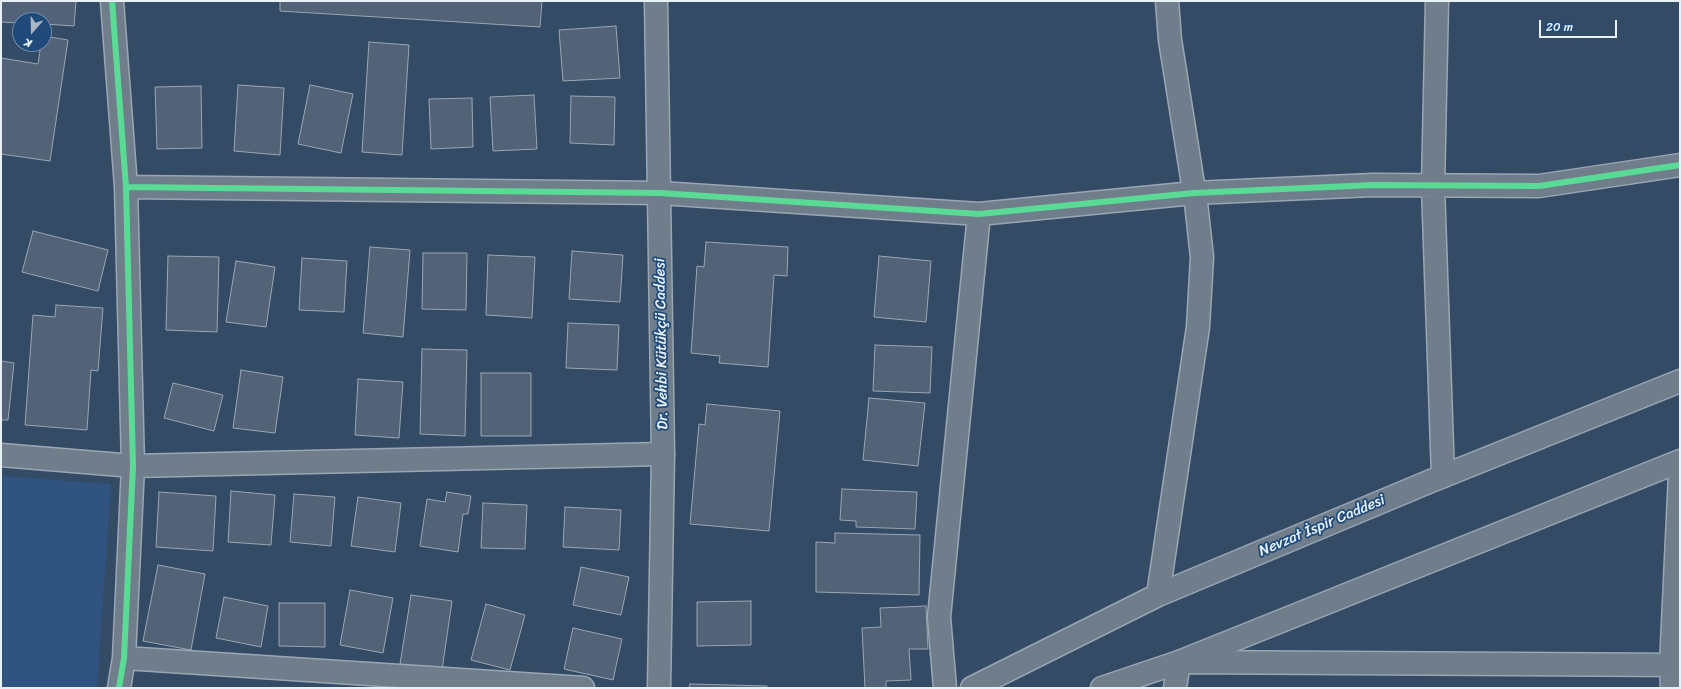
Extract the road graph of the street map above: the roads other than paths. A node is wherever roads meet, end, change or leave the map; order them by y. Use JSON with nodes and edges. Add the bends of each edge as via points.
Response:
{"nodes":[{"id":1,"x":112,"y":1,"type":"edge"},
{"id":2,"x":656,"y":1,"type":"edge"},
{"id":3,"x":1167,"y":1,"type":"edge"},
{"id":4,"x":1437,"y":1,"type":"edge"},
{"id":5,"x":1680,"y":165,"type":"edge"},
{"id":6,"x":1434,"y":186,"type":"junction"},
{"id":7,"x":126,"y":187,"type":"junction"},
{"id":8,"x":660,"y":193,"type":"junction"},
{"id":9,"x":1194,"y":193,"type":"junction"},
{"id":10,"x":979,"y":214,"type":"junction"},
{"id":11,"x":1680,"y":381,"type":"edge"},
{"id":12,"x":663,"y":454,"type":"junction"},
{"id":13,"x":1,"y":455,"type":"edge"},
{"id":14,"x":1680,"y":461,"type":"edge"},
{"id":15,"x":133,"y":466,"type":"junction"},
{"id":16,"x":1680,"y":474,"type":"edge"},
{"id":17,"x":1443,"y":476,"type":"junction"},
{"id":18,"x":1158,"y":595,"type":"junction"},
{"id":19,"x":124,"y":658,"type":"junction"},
{"id":20,"x":1179,"y":662,"type":"junction"},
{"id":21,"x":1676,"y":665,"type":"edge"},
{"id":22,"x":119,"y":688,"type":"edge"},
{"id":23,"x":583,"y":688,"type":"edge"},
{"id":24,"x":660,"y":688,"type":"edge"},
{"id":25,"x":945,"y":688,"type":"edge"},
{"id":26,"x":972,"y":688,"type":"edge"},
{"id":27,"x":1102,"y":688,"type":"edge"},
{"id":28,"x":1175,"y":688,"type":"edge"},
{"id":29,"x":1672,"y":688,"type":"edge"}],
"edges":[{"from":1,"to":7,"type":"street"},
{"from":2,"to":8,"type":"street","name":"Dr. Vehbi Kütükçü Caddesi"},
{"from":3,"to":9,"type":"street","via":[[1170,40]]},
{"from":4,"to":6,"type":"street"},
{"from":5,"to":6,"type":"street","via":[[1539,186]]},
{"from":6,"to":9,"type":"street","via":[[1373,185]]},
{"from":6,"to":17,"type":"street"},
{"from":7,"to":8,"type":"street"},
{"from":7,"to":15,"type":"street"},
{"from":8,"to":10,"type":"street"},
{"from":8,"to":12,"type":"street","name":"Dr. Vehbi Kütükçü Caddesi"},
{"from":9,"to":10,"type":"street"},
{"from":9,"to":18,"type":"street","via":[[1202,257],[1198,327]]},
{"from":10,"to":25,"type":"street","via":[[938,617]]},
{"from":11,"to":17,"type":"street","name":"Nevzat İspir Caddesi"},
{"from":12,"to":15,"type":"street"},
{"from":12,"to":24,"type":"street","name":"Dr. Vehbi Kütükçü Caddesi"},
{"from":13,"to":15,"type":"street"},
{"from":14,"to":20,"type":"street"},
{"from":15,"to":19,"type":"street"},
{"from":16,"to":21,"type":"street"},
{"from":17,"to":18,"type":"street","name":"Nevzat İspir Caddesi"},
{"from":18,"to":26,"type":"street","name":"Nevzat İspir Caddesi"},
{"from":19,"to":22,"type":"street"},
{"from":19,"to":23,"type":"street"},
{"from":20,"to":21,"type":"street"},
{"from":20,"to":27,"type":"street"},
{"from":20,"to":28,"type":"street"},
{"from":21,"to":29,"type":"street"}]}
